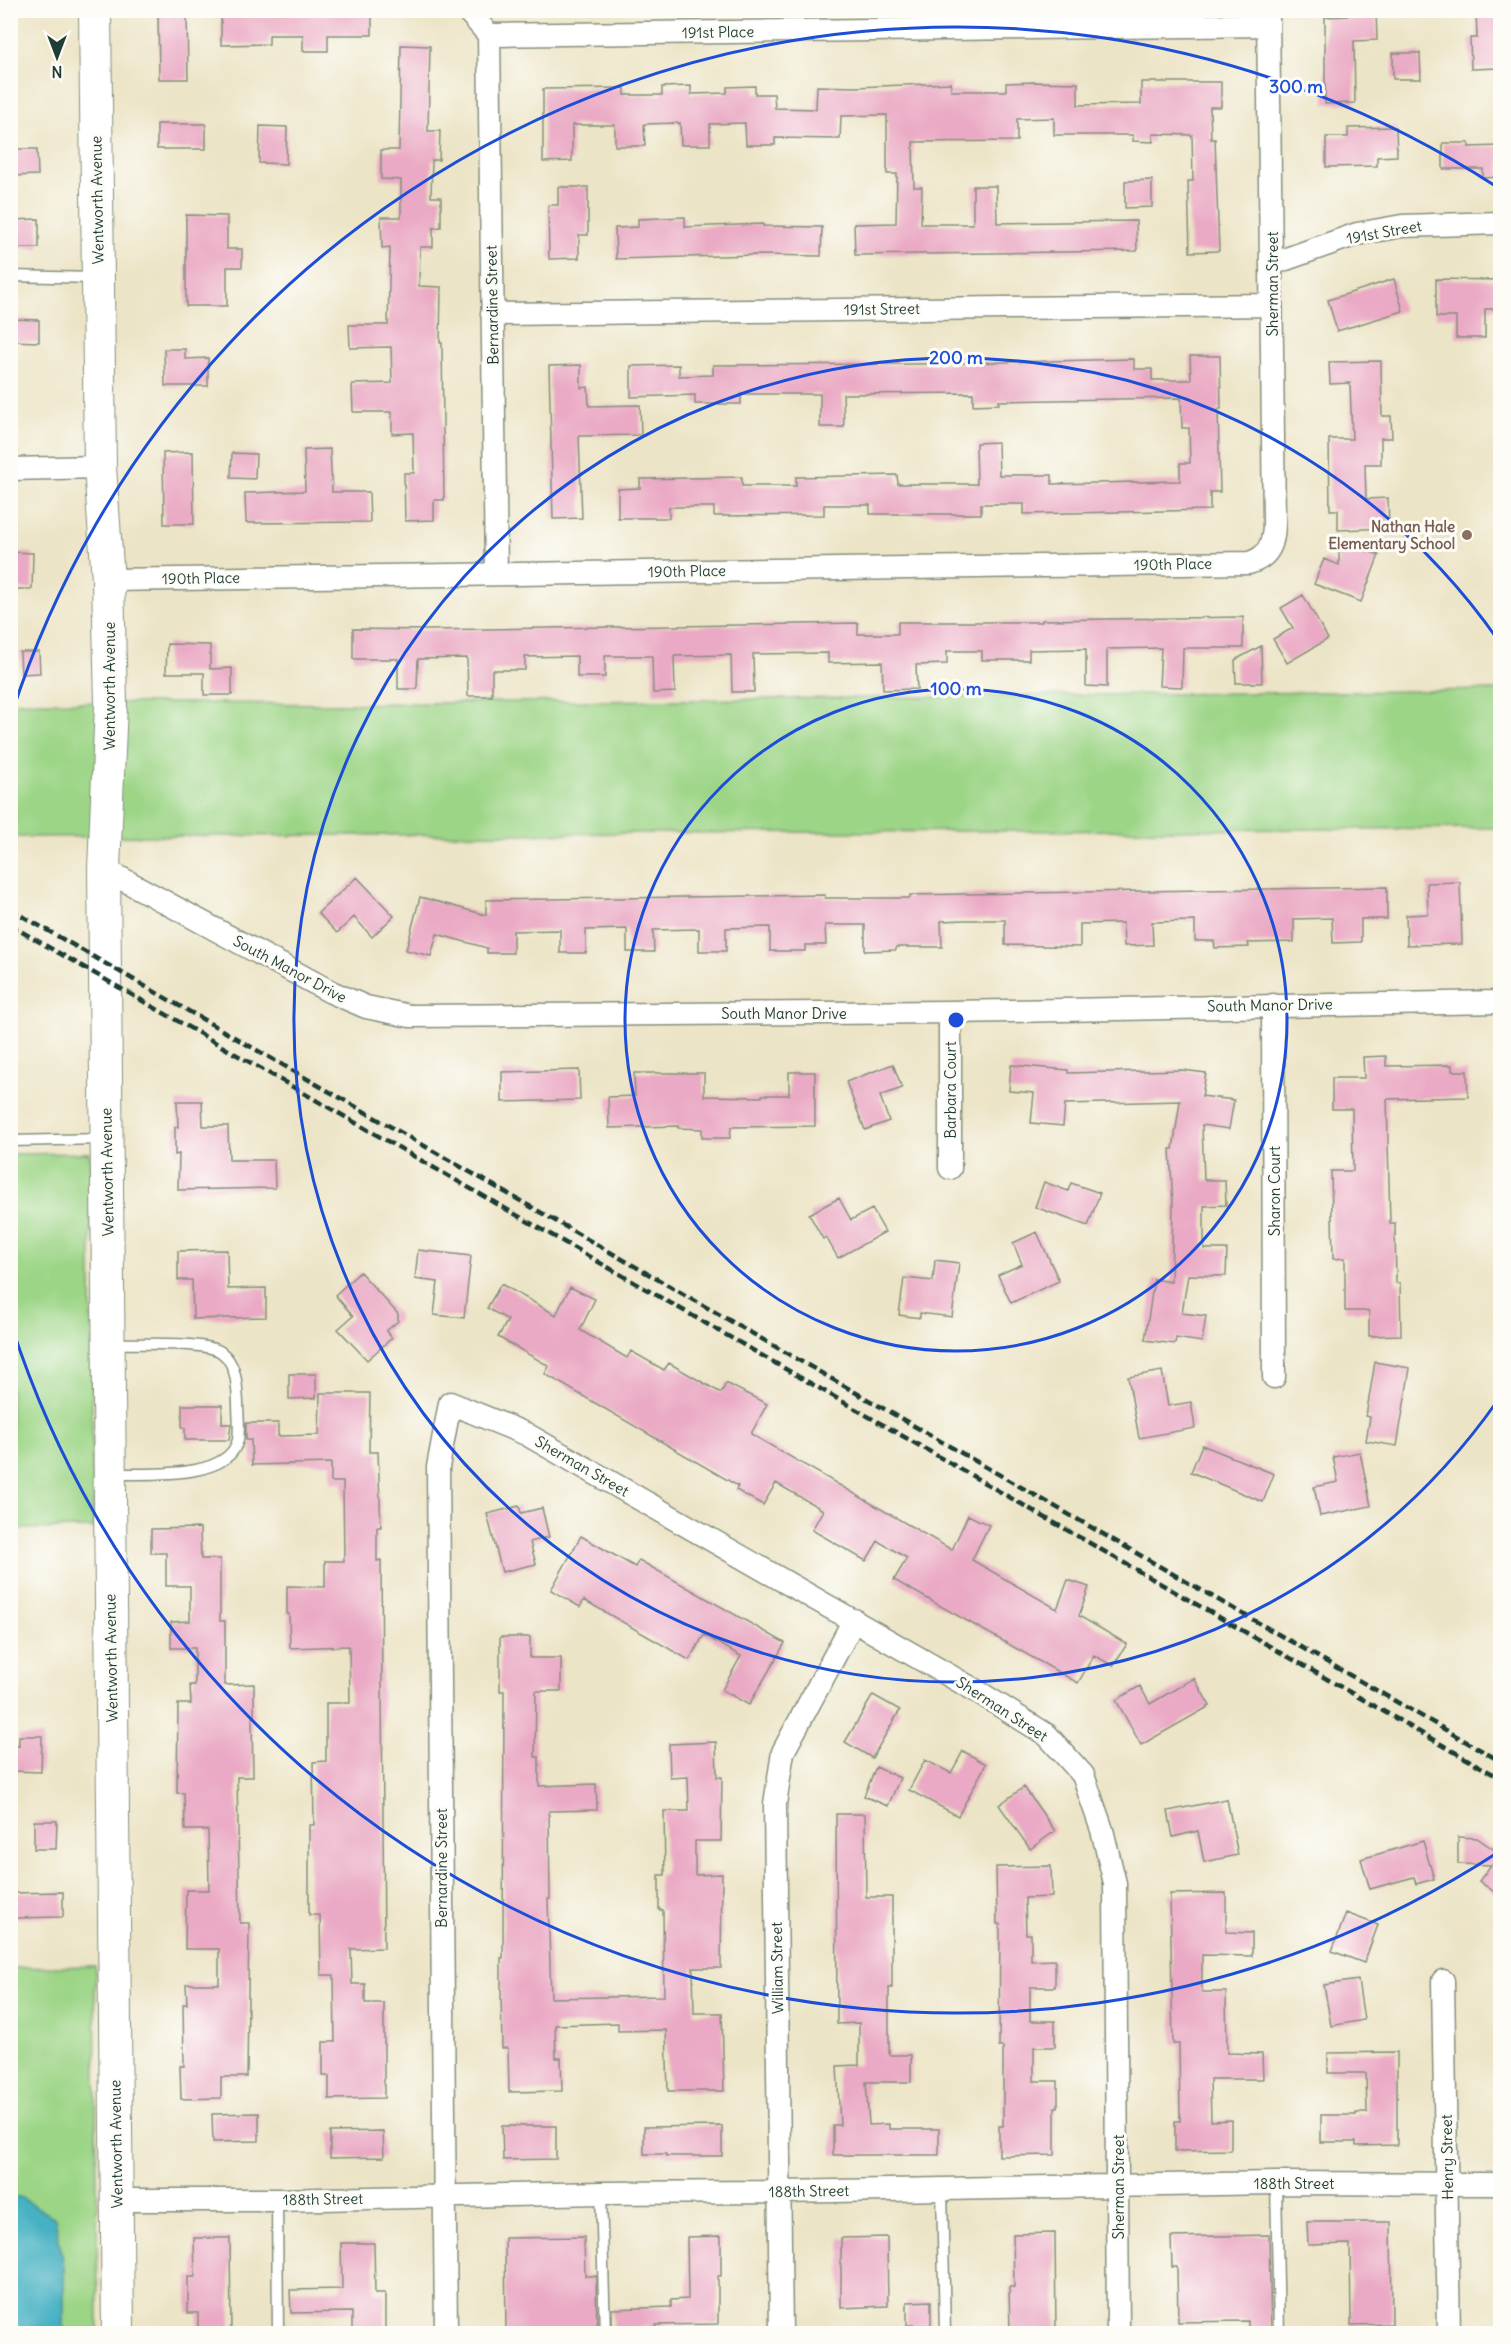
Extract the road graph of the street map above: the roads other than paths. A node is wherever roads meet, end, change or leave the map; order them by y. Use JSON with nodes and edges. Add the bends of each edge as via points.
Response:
{"nodes":[{"id":1,"x":95,"y":10,"type":"edge"},
{"id":2,"x":467,"y":10,"type":"edge"},
{"id":3,"x":1268,"y":18,"type":"edge"},
{"id":4,"x":489,"y":35,"type":"junction"},
{"id":5,"x":1500,"y":223,"type":"edge"},
{"id":6,"x":1272,"y":264,"type":"junction"},
{"id":7,"x":10,"y":276,"type":"edge"},
{"id":8,"x":98,"y":278,"type":"junction"},
{"id":9,"x":1271,"y":305,"type":"junction"},
{"id":10,"x":492,"y":314,"type":"junction"},
{"id":11,"x":100,"y":467,"type":"junction"},
{"id":12,"x":10,"y":469,"type":"edge"},
{"id":13,"x":1264,"y":556,"type":"joint"},
{"id":14,"x":496,"y":574,"type":"junction"},
{"id":15,"x":108,"y":579,"type":"junction"},
{"id":16,"x":104,"y":868,"type":"junction"},
{"id":17,"x":1500,"y":1002,"type":"edge"},
{"id":18,"x":1273,"y":1005,"type":"junction"},
{"id":19,"x":951,"y":1012,"type":"junction"},
{"id":20,"x":106,"y":1139,"type":"junction"},
{"id":21,"x":10,"y":1141,"type":"edge"},
{"id":22,"x":950,"y":1168,"type":"dead end"},
{"id":23,"x":108,"y":1344,"type":"junction"},
{"id":24,"x":1274,"y":1377,"type":"dead end"},
{"id":25,"x":450,"y":1403,"type":"joint"},
{"id":26,"x":110,"y":1474,"type":"junction"},
{"id":27,"x":854,"y":1620,"type":"junction"},
{"id":28,"x":1443,"y":1981,"type":"dead end"},
{"id":29,"x":1276,"y":2183,"type":"junction"},
{"id":30,"x":1448,"y":2184,"type":"junction"},
{"id":31,"x":1500,"y":2184,"type":"edge"},
{"id":32,"x":1118,"y":2185,"type":"junction"},
{"id":33,"x":942,"y":2187,"type":"junction"},
{"id":34,"x":780,"y":2192,"type":"junction"},
{"id":35,"x":601,"y":2193,"type":"junction"},
{"id":36,"x":444,"y":2197,"type":"junction"},
{"id":37,"x":117,"y":2200,"type":"junction"},
{"id":38,"x":277,"y":2200,"type":"junction"},
{"id":39,"x":118,"y":2334,"type":"edge"},
{"id":40,"x":278,"y":2334,"type":"edge"},
{"id":41,"x":446,"y":2334,"type":"edge"},
{"id":42,"x":605,"y":2334,"type":"edge"},
{"id":43,"x":781,"y":2334,"type":"edge"},
{"id":44,"x":945,"y":2334,"type":"edge"},
{"id":45,"x":1118,"y":2334,"type":"edge"},
{"id":46,"x":1279,"y":2334,"type":"edge"},
{"id":47,"x":1449,"y":2334,"type":"edge"}],
"edges":[{"from":1,"to":8,"type":"street","name":"Wentworth Avenue"},
{"from":2,"to":4,"type":"street"},
{"from":3,"to":4,"type":"street","name":"191st Place"},
{"from":3,"to":6,"type":"street","name":"Sherman Street"},
{"from":4,"to":10,"type":"street","name":"Bernardine Street"},
{"from":5,"to":6,"type":"street","name":"191st Street","via":[[1402,226],[1357,234]]},
{"from":6,"to":9,"type":"street","name":"Sherman Street"},
{"from":7,"to":8,"type":"lane"},
{"from":8,"to":11,"type":"street","name":"Wentworth Avenue"},
{"from":9,"to":10,"type":"street","name":"191st Street"},
{"from":9,"to":13,"type":"street","name":"Sherman Street","via":[[1274,522],[1272,543]]},
{"from":10,"to":14,"type":"street","name":"Bernardine Street"},
{"from":11,"to":12,"type":"street"},
{"from":11,"to":15,"type":"street","name":"Wentworth Avenue"},
{"from":13,"to":14,"type":"street","name":"190th Place","via":[[1249,563]]},
{"from":14,"to":15,"type":"street","name":"190th Place"},
{"from":15,"to":16,"type":"street","name":"Wentworth Avenue","via":[[111,704]]},
{"from":16,"to":19,"type":"street","name":"South Manor Drive","via":[[331,992],[366,1007],[410,1016]]},
{"from":16,"to":20,"type":"street","name":"Wentworth Avenue"},
{"from":17,"to":18,"type":"street","name":"South Manor Drive"},
{"from":18,"to":19,"type":"street","name":"South Manor Drive"},
{"from":18,"to":24,"type":"street","name":"Sharon Court"},
{"from":19,"to":22,"type":"street","name":"Barbara Court"},
{"from":20,"to":21,"type":"lane"},
{"from":20,"to":23,"type":"street","name":"Wentworth Avenue"},
{"from":23,"to":26,"type":"street","name":"Wentworth Avenue"},
{"from":23,"to":26,"type":"lane","via":[[204,1347],[221,1352],[236,1377],[239,1424],[232,1452],[203,1469]]},
{"from":25,"to":27,"type":"street","name":"Sherman Street","via":[[526,1434]]},
{"from":25,"to":36,"type":"street","name":"Bernardine Street","via":[[438,1467]]},
{"from":26,"to":37,"type":"street","name":"Wentworth Avenue"},
{"from":27,"to":32,"type":"street","name":"Sherman Street","via":[[1047,1736],[1083,1775],[1102,1830],[1114,1883]]},
{"from":27,"to":34,"type":"street","name":"William Street","via":[[783,1752],[775,1803]]},
{"from":28,"to":30,"type":"street","name":"Henry Street"},
{"from":29,"to":30,"type":"street","name":"188th Street"},
{"from":29,"to":32,"type":"street","name":"188th Street"},
{"from":29,"to":46,"type":"lane"},
{"from":30,"to":31,"type":"street","name":"188th Street"},
{"from":30,"to":47,"type":"street","name":"Henry Street"},
{"from":32,"to":33,"type":"street","name":"188th Street"},
{"from":32,"to":45,"type":"street","name":"Sherman Street"},
{"from":33,"to":34,"type":"street","name":"188th Street"},
{"from":33,"to":44,"type":"lane"},
{"from":34,"to":35,"type":"street","name":"188th Street"},
{"from":34,"to":43,"type":"street","name":"William Street"},
{"from":35,"to":36,"type":"street","name":"188th Street"},
{"from":35,"to":42,"type":"lane"},
{"from":36,"to":38,"type":"street","name":"188th Street"},
{"from":36,"to":41,"type":"street","name":"Bernardine Street"},
{"from":37,"to":38,"type":"street","name":"188th Street"},
{"from":37,"to":39,"type":"street","name":"Wentworth Avenue"},
{"from":38,"to":40,"type":"lane"}]}
